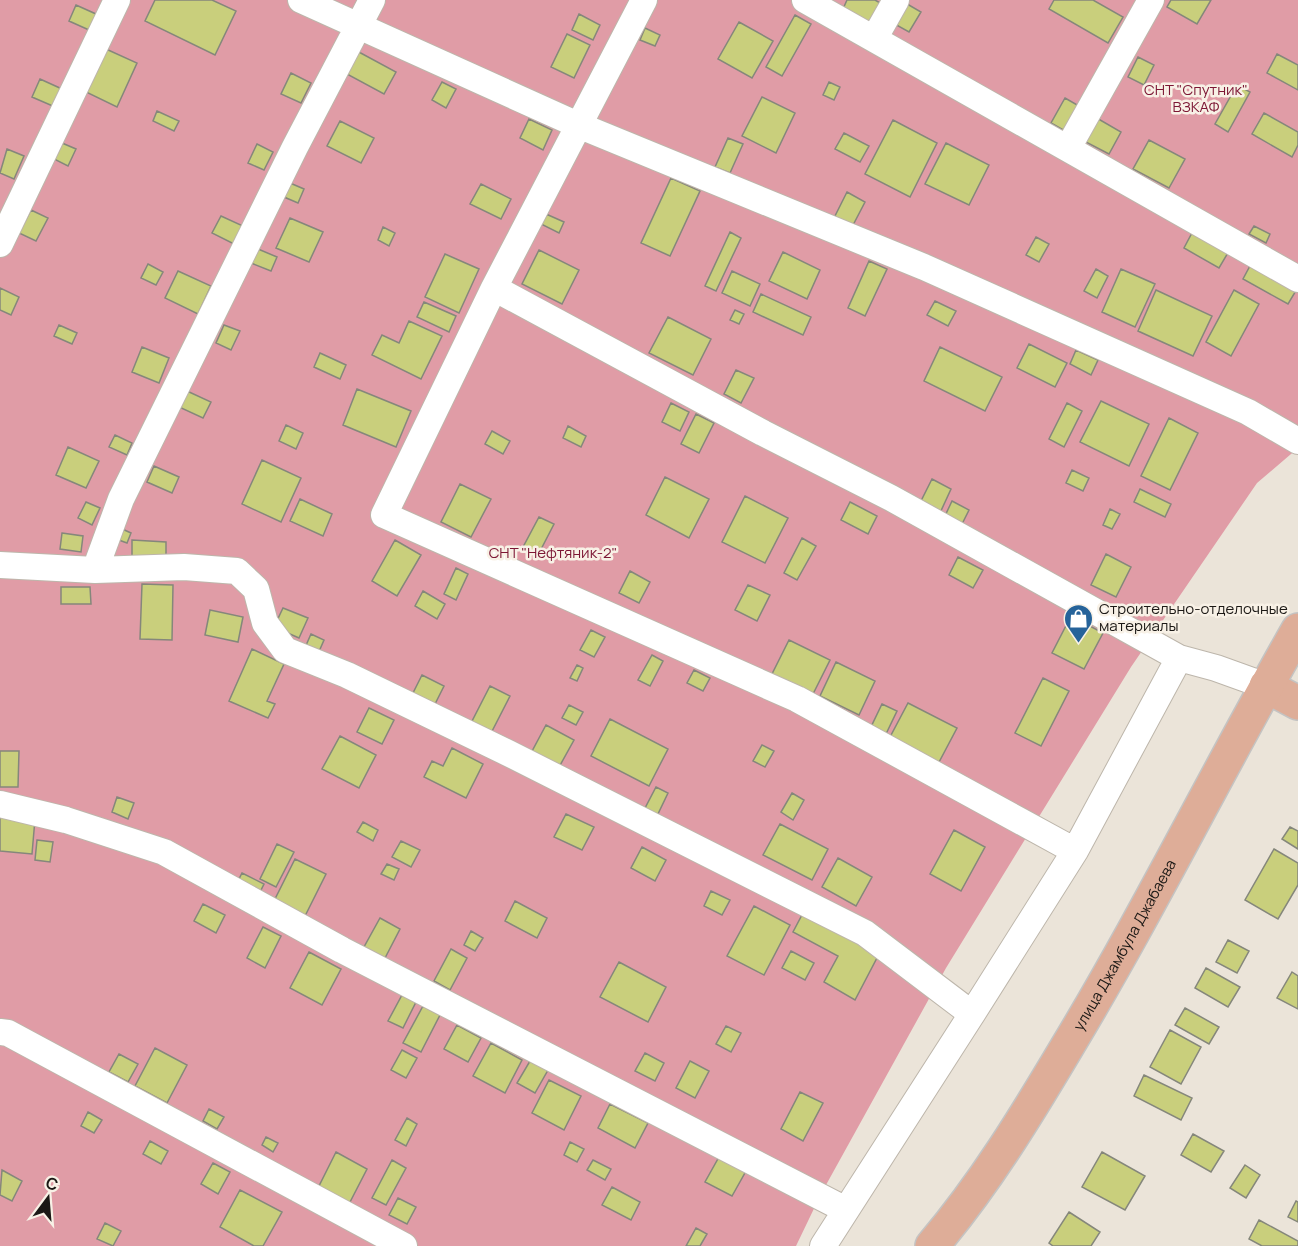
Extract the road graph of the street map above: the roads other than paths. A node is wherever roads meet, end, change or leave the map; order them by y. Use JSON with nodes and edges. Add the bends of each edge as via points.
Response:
{"nodes":[{"id":1,"x":117,"y":0,"type":"edge"},
{"id":2,"x":301,"y":0,"type":"edge"},
{"id":3,"x":372,"y":0,"type":"edge"},
{"id":4,"x":644,"y":0,"type":"edge"},
{"id":5,"x":805,"y":0,"type":"edge"},
{"id":6,"x":896,"y":0,"type":"edge"},
{"id":7,"x":1151,"y":0,"type":"edge"},
{"id":8,"x":358,"y":24,"type":"junction"},
{"id":9,"x":874,"y":39,"type":"junction"},
{"id":10,"x":578,"y":125,"type":"junction"},
{"id":11,"x":1068,"y":148,"type":"junction"},
{"id":12,"x":0,"y":244,"type":"edge"},
{"id":13,"x":1298,"y":279,"type":"edge"},
{"id":14,"x":494,"y":288,"type":"junction"},
{"id":15,"x":1298,"y":441,"type":"edge"},
{"id":16,"x":0,"y":565,"type":"edge"},
{"id":17,"x":95,"y":570,"type":"junction"},
{"id":18,"x":1298,"y":630,"type":"edge"},
{"id":19,"x":1179,"y":658,"type":"junction"},
{"id":20,"x":1266,"y":686,"type":"junction"},
{"id":21,"x":1298,"y":703,"type":"edge"},
{"id":22,"x":0,"y":804,"type":"edge"},
{"id":23,"x":1075,"y":851,"type":"junction"},
{"id":24,"x":972,"y":1014,"type":"junction"},
{"id":25,"x":0,"y":1032,"type":"edge"},
{"id":26,"x":846,"y":1210,"type":"junction"},
{"id":27,"x":404,"y":1246,"type":"edge"},
{"id":28,"x":823,"y":1246,"type":"edge"},
{"id":29,"x":932,"y":1246,"type":"edge"}],
"edges":[{"from":1,"to":12,"type":"lane"},
{"from":2,"to":8,"type":"lane"},
{"from":3,"to":8,"type":"lane"},
{"from":4,"to":10,"type":"lane"},
{"from":5,"to":9,"type":"lane"},
{"from":6,"to":9,"type":"lane"},
{"from":7,"to":11,"type":"lane"},
{"from":8,"to":10,"type":"lane"},
{"from":8,"to":17,"type":"lane","via":[[121,499]]},
{"from":9,"to":11,"type":"lane"},
{"from":10,"to":14,"type":"lane"},
{"from":10,"to":15,"type":"lane","via":[[924,267],[1248,412]]},
{"from":11,"to":13,"type":"lane"},
{"from":14,"to":19,"type":"lane","via":[[891,498]]},
{"from":14,"to":23,"type":"lane","via":[[384,515],[797,699]]},
{"from":16,"to":17,"type":"lane"},
{"from":17,"to":24,"type":"lane","via":[[184,567],[237,571],[256,589],[265,623],[285,650],[347,675],[508,753],[865,933]]},
{"from":18,"to":20,"type":"main road","name":"улица Джамбула Джабаева"},
{"from":19,"to":20,"type":"lane"},
{"from":19,"to":23,"type":"lane"},
{"from":20,"to":21,"type":"main road"},
{"from":20,"to":29,"type":"main road","name":"улица Джамбула Джабаева","via":[[1101,991],[964,1209]]},
{"from":22,"to":26,"type":"lane","via":[[66,819],[164,852],[342,951]]},
{"from":23,"to":24,"type":"lane"},
{"from":24,"to":26,"type":"lane"},
{"from":25,"to":27,"type":"lane","via":[[8,1032]]},
{"from":26,"to":28,"type":"lane"}]}
